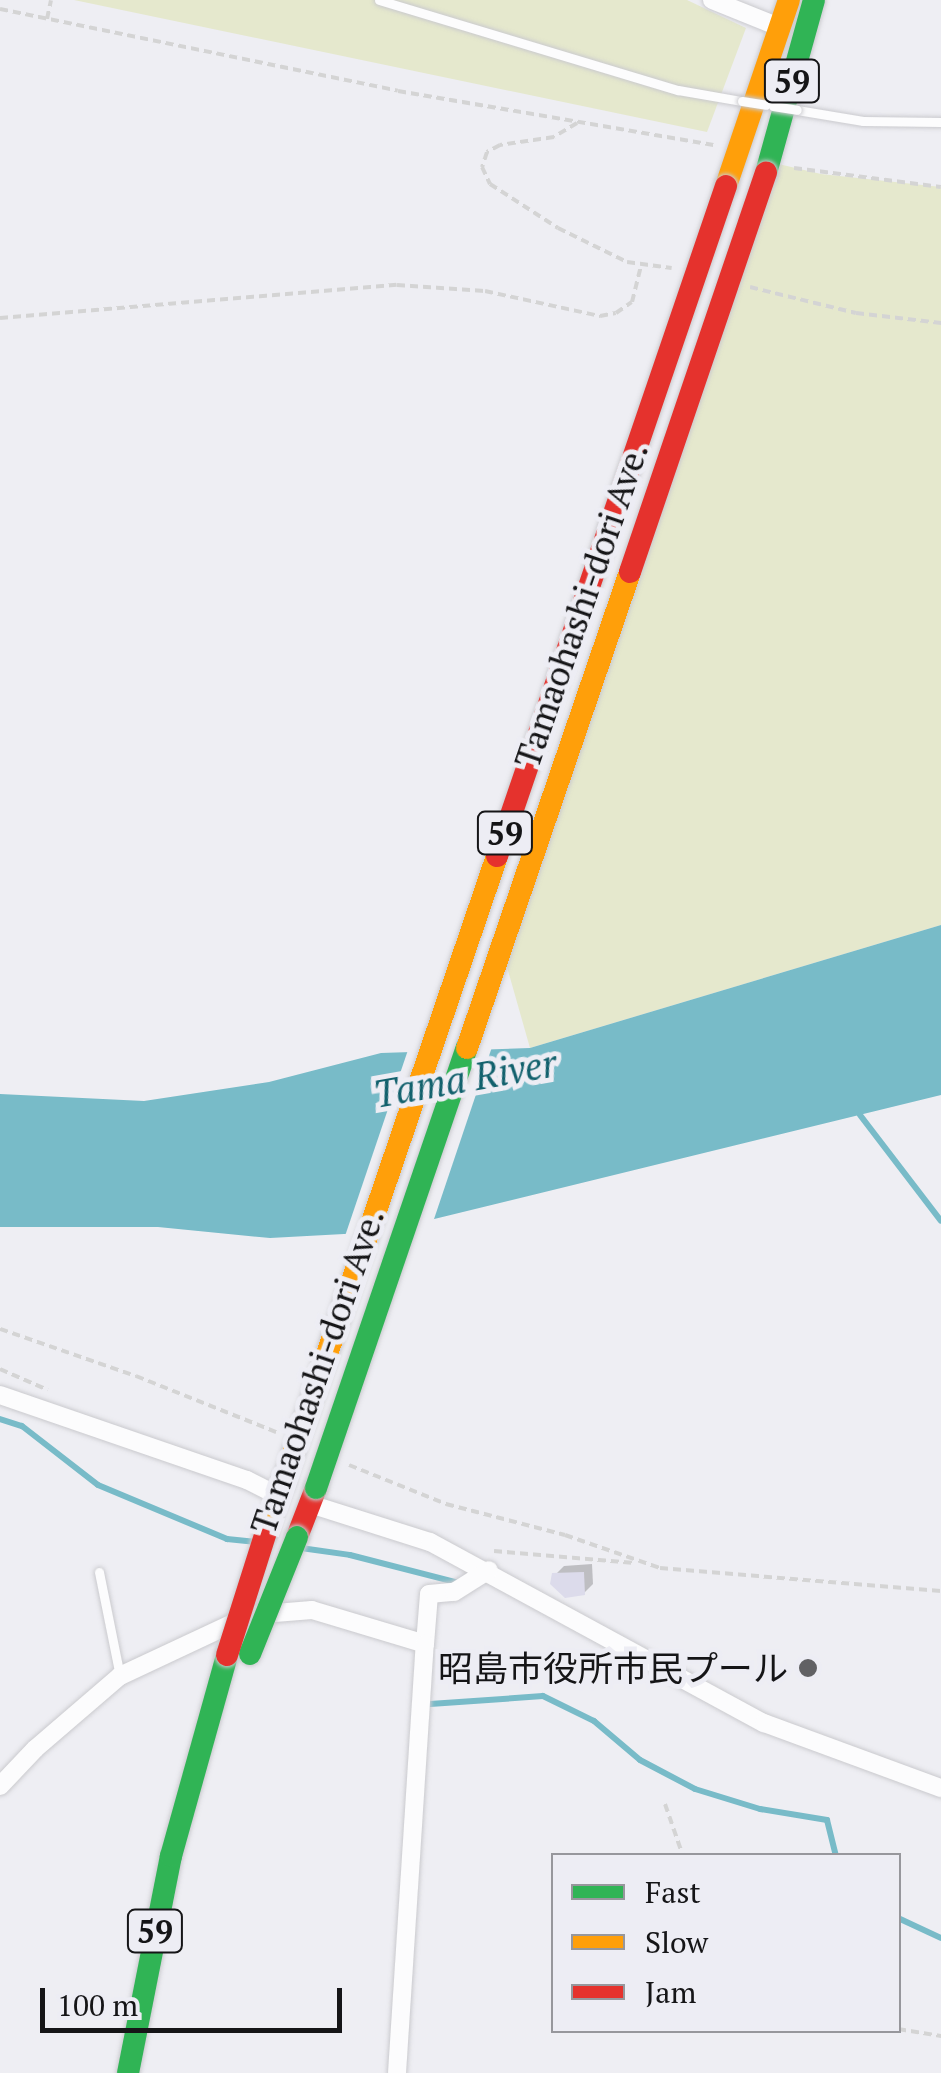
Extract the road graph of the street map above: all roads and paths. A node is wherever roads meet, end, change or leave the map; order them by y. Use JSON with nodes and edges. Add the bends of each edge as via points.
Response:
{"nodes":[{"id":1,"x":51,"y":0,"type":"edge"},
{"id":2,"x":379,"y":0,"type":"edge"},
{"id":3,"x":712,"y":0,"type":"edge"},
{"id":4,"x":789,"y":0,"type":"edge"},
{"id":5,"x":814,"y":0,"type":"edge"},
{"id":6,"x":0,"y":9,"type":"edge"},
{"id":7,"x":47,"y":19,"type":"junction"},
{"id":8,"x":779,"y":27,"type":"junction"},
{"id":9,"x":941,"y":122,"type":"edge"},
{"id":10,"x":577,"y":123,"type":"junction"},
{"id":11,"x":487,"y":152,"type":"dead end"},
{"id":12,"x":737,"y":153,"type":"junction"},
{"id":13,"x":768,"y":167,"type":"junction"},
{"id":14,"x":941,"y":187,"type":"edge"},
{"id":15,"x":641,"y":267,"type":"dead end"},
{"id":16,"x":0,"y":318,"type":"edge"},
{"id":17,"x":0,"y":1328,"type":"edge"},
{"id":18,"x":0,"y":1396,"type":"edge"},
{"id":19,"x":286,"y":1436,"type":"dead end"},
{"id":20,"x":334,"y":1458,"type":"dead end"},
{"id":21,"x":282,"y":1488,"type":"junction"},
{"id":22,"x":313,"y":1496,"type":"junction"},
{"id":23,"x":484,"y":1550,"type":"dead end"},
{"id":24,"x":639,"y":1563,"type":"junction"},
{"id":25,"x":99,"y":1572,"type":"dead end"},
{"id":26,"x":484,"y":1575,"type":"junction"},
{"id":27,"x":941,"y":1591,"type":"edge"},
{"id":28,"x":425,"y":1644,"type":"junction"},
{"id":29,"x":238,"y":1655,"type":"junction"},
{"id":30,"x":120,"y":1676,"type":"junction"},
{"id":31,"x":0,"y":1786,"type":"edge"},
{"id":32,"x":941,"y":1788,"type":"edge"},
{"id":33,"x":665,"y":1804,"type":"dead end"},
{"id":34,"x":682,"y":1853,"type":"edge"},
{"id":35,"x":901,"y":2029,"type":"edge"},
{"id":36,"x":941,"y":2036,"type":"edge"},
{"id":37,"x":128,"y":2073,"type":"edge"},
{"id":38,"x":396,"y":2073,"type":"edge"}],
"edges":[{"from":1,"to":7,"type":"path"},
{"from":2,"to":9,"type":"lane","bridge":true,"via":[[678,90],[863,122]]},
{"from":3,"to":8,"type":"street"},
{"from":4,"to":8,"type":"main road","name":"Tamaohashi-dori Ave.","number":"59"},
{"from":5,"to":13,"type":"main road","name":"Tamaohashi-dori Ave.","number":"59"},
{"from":6,"to":7,"type":"path"},
{"from":7,"to":10,"type":"path"},
{"from":8,"to":12,"type":"main road","name":"Tamaohashi-dori Ave.","number":"59"},
{"from":10,"to":11,"type":"path","via":[[554,137]]},
{"from":10,"to":12,"type":"path"},
{"from":12,"to":21,"type":"main road","name":"Tamaohashi-dori Ave.","number":"59","bridge":true},
{"from":13,"to":14,"type":"path"},
{"from":13,"to":22,"type":"main road","name":"Tamaohashi-dori Ave.","number":"59","bridge":true},
{"from":15,"to":16,"type":"path","via":[[632,302],[600,316],[485,290],[397,286]]},
{"from":17,"to":19,"type":"path"},
{"from":18,"to":21,"type":"street"},
{"from":20,"to":24,"type":"path","via":[[446,1504],[565,1535]]},
{"from":21,"to":29,"type":"main road","name":"Tamaohashi-dori Ave.","number":"59","bridge":true},
{"from":22,"to":26,"type":"street","via":[[430,1542]]},
{"from":22,"to":29,"type":"main road","name":"Tamaohashi-dori Ave.","number":"59","bridge":true},
{"from":23,"to":24,"type":"path"},
{"from":24,"to":27,"type":"path"},
{"from":25,"to":30,"type":"lane"},
{"from":26,"to":28,"type":"street","via":[[454,1592],[429,1594]]},
{"from":26,"to":32,"type":"street","via":[[764,1723]]},
{"from":28,"to":30,"type":"street","via":[[312,1610],[250,1614]]},
{"from":28,"to":38,"type":"street"},
{"from":29,"to":37,"type":"main road","name":"Tamaohashi-dori Ave.","number":"59","via":[[168,1872]]},
{"from":30,"to":31,"type":"street"},
{"from":33,"to":34,"type":"path"},
{"from":35,"to":36,"type":"path"}]}
